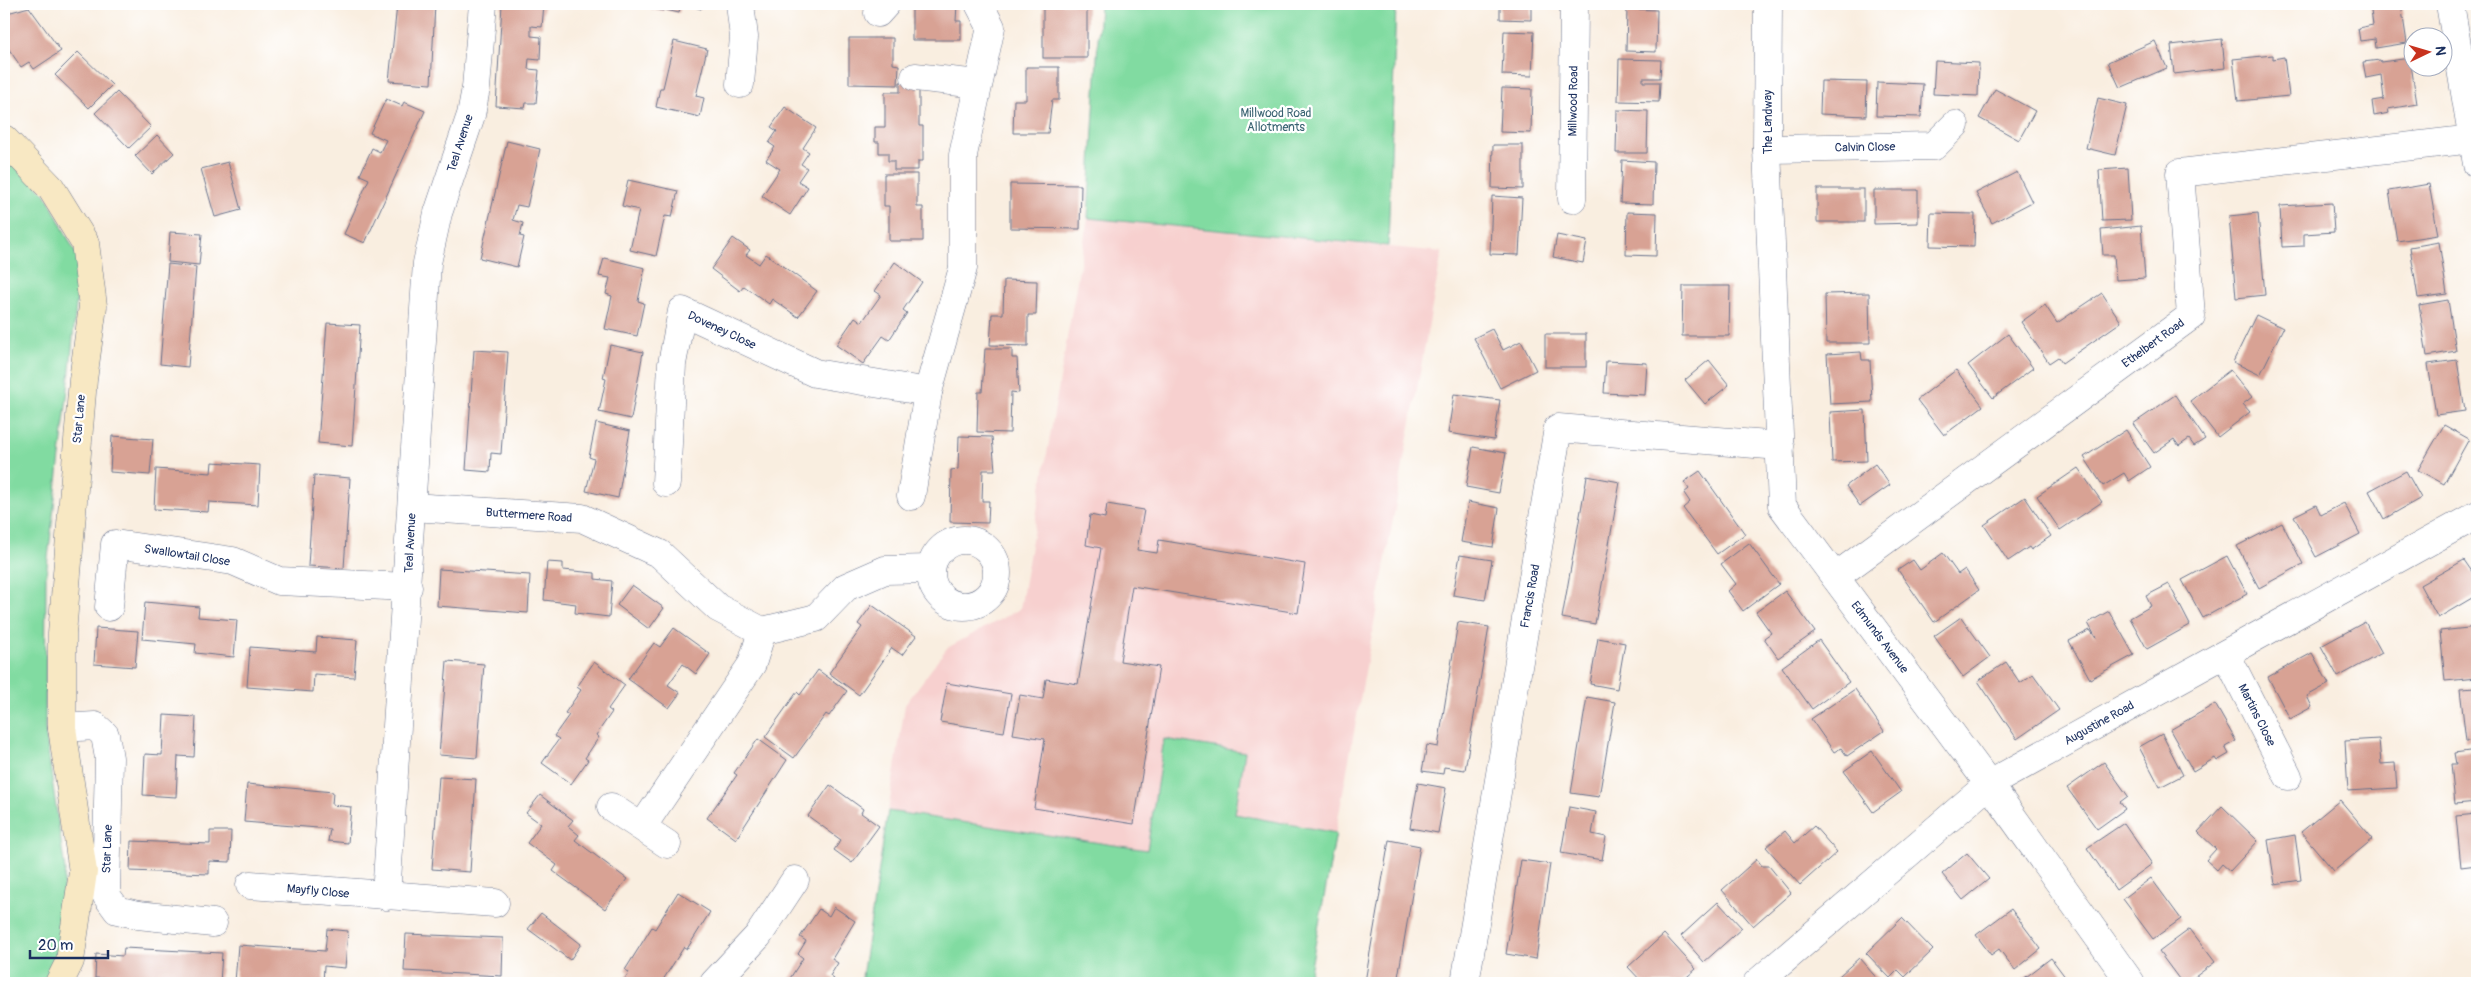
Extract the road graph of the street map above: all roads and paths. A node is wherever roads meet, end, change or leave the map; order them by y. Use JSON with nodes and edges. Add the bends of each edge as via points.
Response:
{"nodes":[{"id":1,"x":483,"y":4,"type":"edge"},
{"id":2,"x":740,"y":4,"type":"edge"},
{"id":3,"x":978,"y":4,"type":"edge"},
{"id":4,"x":1574,"y":4,"type":"edge"},
{"id":5,"x":1768,"y":4,"type":"edge"},
{"id":6,"x":2450,"y":4,"type":"edge"},
{"id":7,"x":915,"y":77,"type":"dead end"},
{"id":8,"x":740,"y":84,"type":"dead end"},
{"id":9,"x":978,"y":84,"type":"junction"},
{"id":10,"x":1955,"y":125,"type":"dead end"},
{"id":11,"x":4,"y":139,"type":"edge"},
{"id":12,"x":1767,"y":149,"type":"junction"},
{"id":13,"x":2476,"y":152,"type":"edge"},
{"id":14,"x":1572,"y":199,"type":"dead end"},
{"id":15,"x":1771,"y":240,"type":"joint"},
{"id":16,"x":928,"y":392,"type":"junction"},
{"id":17,"x":1780,"y":446,"type":"junction"},
{"id":18,"x":666,"y":483,"type":"dead end"},
{"id":19,"x":911,"y":496,"type":"dead end"},
{"id":20,"x":412,"y":507,"type":"junction"},
{"id":21,"x":2477,"y":515,"type":"edge"},
{"id":22,"x":930,"y":569,"type":"dead end"},
{"id":23,"x":1835,"y":577,"type":"junction"},
{"id":24,"x":408,"y":587,"type":"junction"},
{"id":25,"x":109,"y":607,"type":"dead end"},
{"id":26,"x":762,"y":631,"type":"junction"},
{"id":27,"x":2226,"y":654,"type":"junction"},
{"id":28,"x":62,"y":728,"type":"junction"},
{"id":29,"x":2288,"y":776,"type":"dead end"},
{"id":30,"x":1990,"y":784,"type":"junction"},
{"id":31,"x":611,"y":807,"type":"dead end"},
{"id":32,"x":642,"y":827,"type":"junction"},
{"id":33,"x":667,"y":844,"type":"dead end"},
{"id":34,"x":794,"y":880,"type":"dead end"},
{"id":35,"x":250,"y":885,"type":"dead end"},
{"id":36,"x":386,"y":896,"type":"junction"},
{"id":37,"x":495,"y":903,"type":"dead end"},
{"id":38,"x":213,"y":923,"type":"dead end"},
{"id":39,"x":60,"y":983,"type":"edge"},
{"id":40,"x":714,"y":983,"type":"edge"},
{"id":41,"x":1464,"y":983,"type":"edge"},
{"id":42,"x":1757,"y":983,"type":"edge"},
{"id":43,"x":2132,"y":983,"type":"edge"}],
"edges":[{"from":1,"to":20,"type":"street","name":"Teal Avenue","via":[[471,115],[436,221],[427,263]]},
{"from":2,"to":8,"type":"street","via":[[744,37]]},
{"from":3,"to":9,"type":"street","via":[[991,27]]},
{"from":4,"to":14,"type":"street","name":"Millwood Road"},
{"from":5,"to":12,"type":"street","name":"The Landway"},
{"from":6,"to":13,"type":"street"},
{"from":7,"to":9,"type":"street"},
{"from":9,"to":16,"type":"street","via":[[963,155],[963,268]]},
{"from":10,"to":12,"type":"street","name":"Calvin Close","via":[[1934,146]]},
{"from":11,"to":28,"type":"street","name":"Star Lane","via":[[51,188],[85,243],[93,306],[82,380],[62,634]]},
{"from":12,"to":15,"type":"street","name":"The Landway"},
{"from":13,"to":23,"type":"street","name":"Ethelbert Road","via":[[2180,174],[2191,316]]},
{"from":15,"to":17,"type":"street","name":"Edmunds Avenue"},
{"from":16,"to":18,"type":"street","name":"Doveney Close","via":[[815,373],[682,311],[672,364]]},
{"from":16,"to":19,"type":"street"},
{"from":17,"to":23,"type":"street","name":"Edmunds Avenue","via":[[1782,506]]},
{"from":17,"to":41,"type":"street","name":"Francis Road","via":[[1558,428]]},
{"from":20,"to":24,"type":"street","name":"Teal Avenue"},
{"from":20,"to":26,"type":"street","name":"Buttermere Road","via":[[582,518],[660,554],[718,608]]},
{"from":21,"to":27,"type":"street","name":"Augustine Road"},
{"from":22,"to":26,"type":"street","via":[[885,570],[846,587],[816,618]]},
{"from":23,"to":30,"type":"street","name":"Edmunds Avenue"},
{"from":24,"to":25,"type":"street","name":"Swallowtail Close","via":[[279,581],[233,561],[116,544]]},
{"from":24,"to":36,"type":"street","name":"Teal Avenue"},
{"from":26,"to":32,"type":"street","via":[[752,664]]},
{"from":27,"to":29,"type":"street","name":"Martins Close"},
{"from":27,"to":30,"type":"street","name":"Augustine Road"},
{"from":28,"to":38,"type":"street","name":"Star Lane","via":[[95,726],[105,736],[109,758],[106,895],[117,910]]},
{"from":28,"to":39,"type":"street","name":"Star Lane","via":[[83,872],[70,961]]},
{"from":30,"to":42,"type":"street","name":"Augustine Road"},
{"from":30,"to":43,"type":"street","name":"Edmunds Avenue"},
{"from":31,"to":32,"type":"street"},
{"from":32,"to":33,"type":"street"},
{"from":34,"to":40,"type":"street","via":[[758,936]]},
{"from":35,"to":36,"type":"street","name":"Mayfly Close"},
{"from":36,"to":37,"type":"street"}]}
